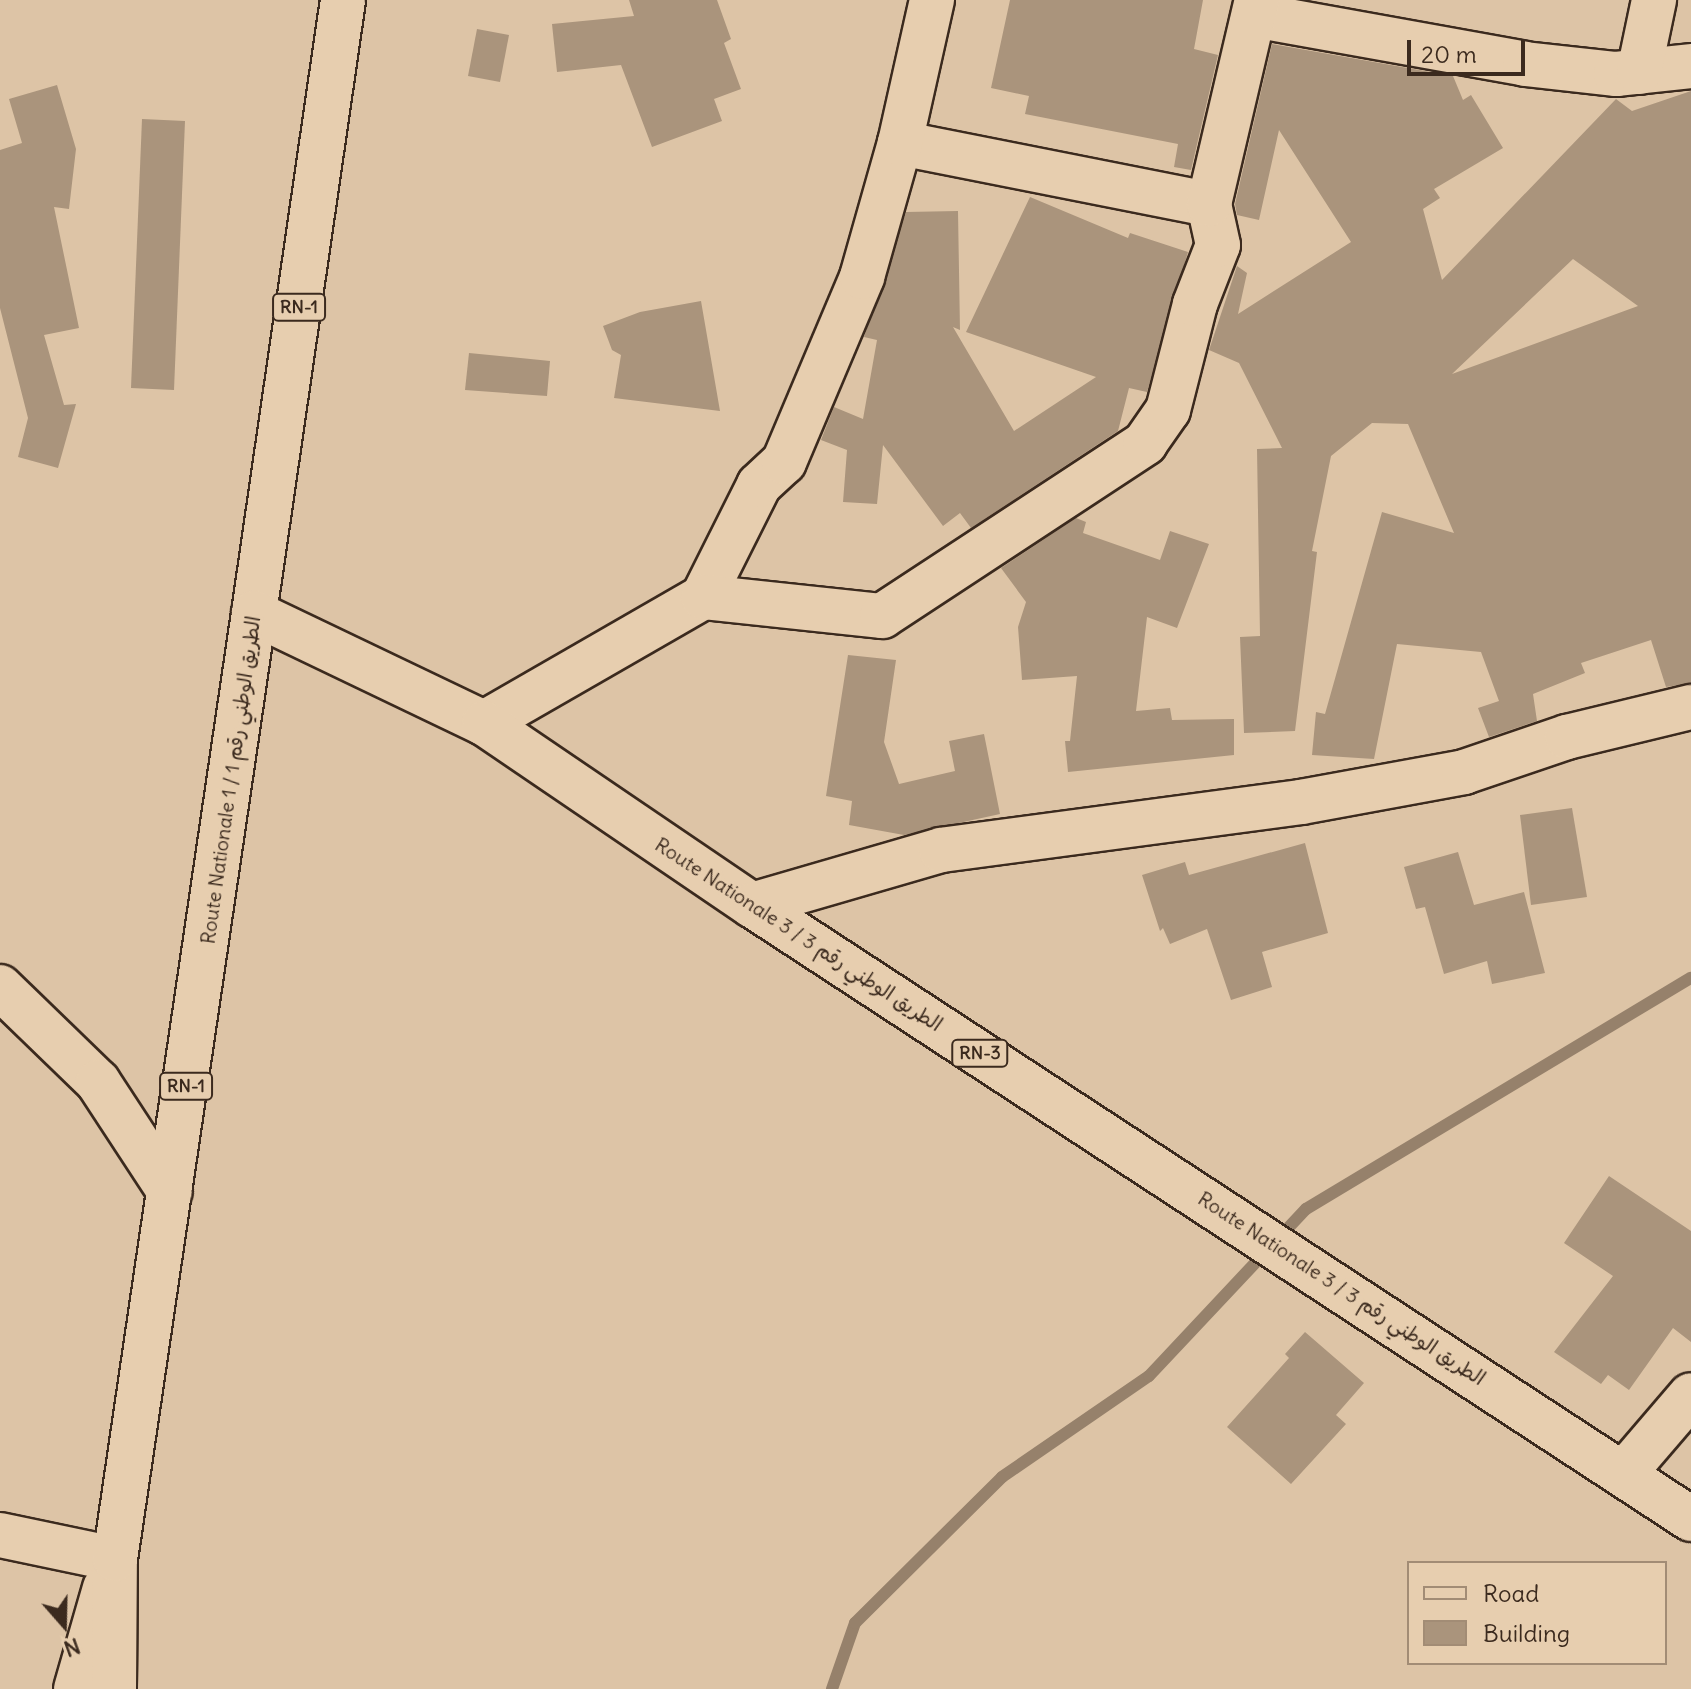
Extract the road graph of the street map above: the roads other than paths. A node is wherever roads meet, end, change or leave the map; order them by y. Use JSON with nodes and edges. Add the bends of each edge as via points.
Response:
{"nodes":[{"id":1,"x":343,"y":0,"type":"edge"},
{"id":2,"x":932,"y":0,"type":"edge"},
{"id":3,"x":1654,"y":0,"type":"edge"},
{"id":4,"x":1256,"y":8,"type":"edge"},
{"id":5,"x":1691,"y":66,"type":"edge"},
{"id":6,"x":1639,"y":72,"type":"junction"},
{"id":7,"x":900,"y":143,"type":"junction"},
{"id":8,"x":1209,"y":204,"type":"junction"},
{"id":9,"x":703,"y":597,"type":"junction"},
{"id":10,"x":254,"y":613,"type":"junction"},
{"id":11,"x":1691,"y":707,"type":"edge"},
{"id":12,"x":484,"y":723,"type":"junction"},
{"id":13,"x":752,"y":905,"type":"junction"},
{"id":14,"x":0,"y":987,"type":"edge"},
{"id":15,"x":170,"y":1192,"type":"junction"},
{"id":16,"x":1691,"y":1395,"type":"edge"},
{"id":17,"x":1625,"y":1472,"type":"junction"},
{"id":18,"x":1691,"y":1519,"type":"edge"},
{"id":19,"x":0,"y":1535,"type":"edge"},
{"id":20,"x":115,"y":1559,"type":"junction"},
{"id":21,"x":76,"y":1689,"type":"edge"},
{"id":22,"x":114,"y":1689,"type":"edge"}],
"edges":[{"from":1,"to":10,"type":"main road","name":"Route Nationale 1 / الطريق الوطني رقم 1","number":"RN-1"},
{"from":2,"to":7,"type":"main road"},
{"from":3,"to":6,"type":"main road"},
{"from":4,"to":6,"type":"main road","via":[[1525,64]]},
{"from":4,"to":8,"type":"main road"},
{"from":5,"to":6,"type":"main road"},
{"from":7,"to":8,"type":"main road"},
{"from":7,"to":9,"type":"main road","via":[[862,277],[798,432],[784,462],[759,485]]},
{"from":8,"to":9,"type":"main road","via":[[1218,245],[1195,304],[1168,410],[1145,443],[882,616]]},
{"from":9,"to":12,"type":"main road"},
{"from":10,"to":12,"type":"main road","name":"Route Nationale 3 / الطريق الوطني رقم 3","number":"RN-3"},
{"from":10,"to":15,"type":"main road","name":"Route Nationale 1 / الطريق الوطني رقم 1","number":"RN-1"},
{"from":11,"to":13,"type":"main road","via":[[1567,737],[1464,772],[1301,802],[941,850]]},
{"from":12,"to":13,"type":"main road","name":"Route Nationale 3 / الطريق الوطني رقم 3","number":"RN-3"},
{"from":13,"to":17,"type":"main road","name":"Route Nationale 3 / الطريق الوطني رقم 3","number":"RN-3"},
{"from":14,"to":15,"type":"main road","via":[[98,1082]]},
{"from":15,"to":20,"type":"main road","name":"Route Nationale 1 / الطريق الوطني رقم 1","number":"RN-1"},
{"from":16,"to":17,"type":"main road"},
{"from":17,"to":18,"type":"main road","name":"Route Nationale 3 / الطريق الوطني رقم 3","number":"RN-3"},
{"from":19,"to":20,"type":"main road"},
{"from":20,"to":21,"type":"main road","name":"Route Nationale 1 / الطريق الوطني رقم 1","number":"RN-1"},
{"from":20,"to":22,"type":"main road","name":"Route Nationale 1 / الطريق الوطني رقم 1","number":"RN-1"}]}
